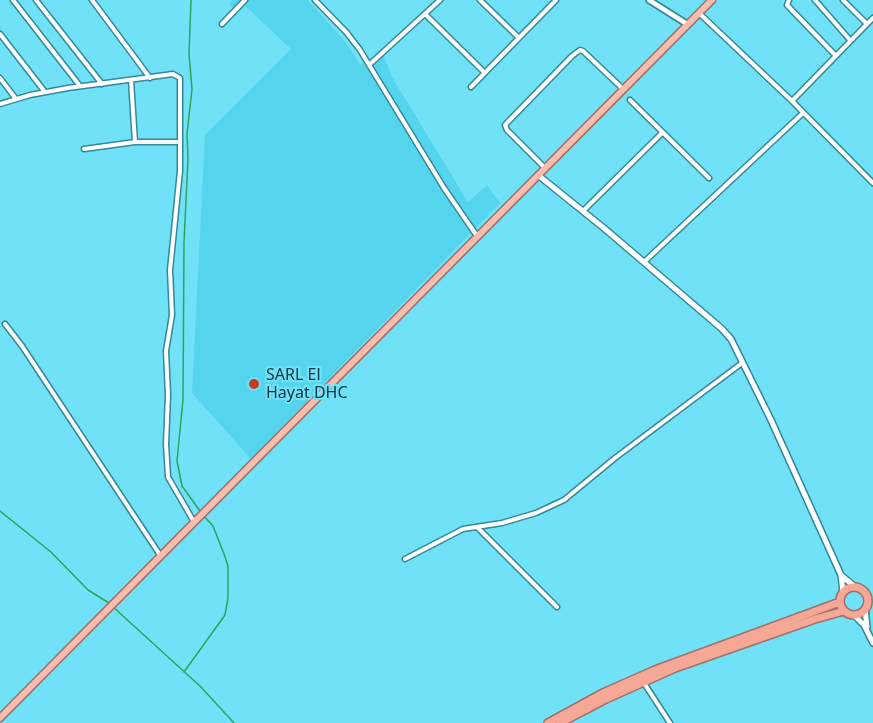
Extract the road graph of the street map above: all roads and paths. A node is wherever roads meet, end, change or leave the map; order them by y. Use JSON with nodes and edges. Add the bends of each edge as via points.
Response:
{"nodes":[{"id":1,"x":13,"y":0,"type":"edge"},
{"id":2,"x":36,"y":0,"type":"edge"},
{"id":3,"x":92,"y":0,"type":"edge"},
{"id":4,"x":246,"y":0,"type":"edge"},
{"id":5,"x":315,"y":0,"type":"edge"},
{"id":6,"x":440,"y":0,"type":"edge"},
{"id":7,"x":480,"y":0,"type":"edge"},
{"id":8,"x":556,"y":0,"type":"edge"},
{"id":9,"x":649,"y":0,"type":"edge"},
{"id":10,"x":711,"y":0,"type":"edge"},
{"id":11,"x":789,"y":0,"type":"edge"},
{"id":12,"x":815,"y":0,"type":"edge"},
{"id":13,"x":843,"y":0,"type":"edge"},
{"id":14,"x":699,"y":13,"type":"junction"},
{"id":15,"x":425,"y":14,"type":"junction"},
{"id":16,"x":873,"y":18,"type":"edge"},
{"id":17,"x":222,"y":24,"type":"dead end"},
{"id":18,"x":687,"y":24,"type":"junction"},
{"id":19,"x":867,"y":24,"type":"junction"},
{"id":20,"x":0,"y":34,"type":"edge"},
{"id":21,"x":519,"y":38,"type":"junction"},
{"id":22,"x":850,"y":40,"type":"junction"},
{"id":23,"x":836,"y":56,"type":"junction"},
{"id":24,"x":369,"y":65,"type":"junction"},
{"id":25,"x":485,"y":73,"type":"junction"},
{"id":26,"x":0,"y":78,"type":"edge"},
{"id":27,"x":150,"y":78,"type":"junction"},
{"id":28,"x":130,"y":80,"type":"junction"},
{"id":29,"x":102,"y":84,"type":"junction"},
{"id":30,"x":81,"y":87,"type":"junction"},
{"id":31,"x":471,"y":87,"type":"dead end"},
{"id":32,"x":622,"y":89,"type":"junction"},
{"id":33,"x":45,"y":92,"type":"junction"},
{"id":34,"x":16,"y":99,"type":"junction"},
{"id":35,"x":630,"y":100,"type":"dead end"},
{"id":36,"x":792,"y":101,"type":"junction"},
{"id":37,"x":0,"y":104,"type":"edge"},
{"id":38,"x":803,"y":113,"type":"junction"},
{"id":39,"x":662,"y":133,"type":"junction"},
{"id":40,"x":135,"y":142,"type":"junction"},
{"id":41,"x":179,"y":142,"type":"junction"},
{"id":42,"x":84,"y":149,"type":"dead end"},
{"id":43,"x":545,"y":168,"type":"junction"},
{"id":44,"x":538,"y":175,"type":"junction"},
{"id":45,"x":709,"y":178,"type":"dead end"},
{"id":46,"x":873,"y":183,"type":"edge"},
{"id":47,"x":583,"y":211,"type":"junction"},
{"id":48,"x":477,"y":236,"type":"junction"},
{"id":49,"x":644,"y":262,"type":"junction"},
{"id":50,"x":5,"y":324,"type":"dead end"},
{"id":51,"x":742,"y":363,"type":"junction"},
{"id":52,"x":199,"y":517,"type":"junction"},
{"id":53,"x":477,"y":527,"type":"junction"},
{"id":54,"x":160,"y":555,"type":"junction"},
{"id":55,"x":405,"y":560,"type":"dead end"},
{"id":56,"x":841,"y":575,"type":"junction"},
{"id":57,"x":859,"y":588,"type":"junction"},
{"id":58,"x":873,"y":590,"type":"edge"},
{"id":59,"x":843,"y":591,"type":"junction"},
{"id":60,"x":840,"y":602,"type":"junction"},
{"id":61,"x":868,"y":604,"type":"edge"},
{"id":62,"x":557,"y":607,"type":"dead end"},
{"id":63,"x":844,"y":611,"type":"junction"},
{"id":64,"x":854,"y":615,"type":"junction"},
{"id":65,"x":868,"y":632,"type":"junction"},
{"id":66,"x":873,"y":643,"type":"edge"},
{"id":67,"x":644,"y":682,"type":"junction"},
{"id":68,"x":0,"y":718,"type":"edge"},
{"id":69,"x":548,"y":723,"type":"edge"},
{"id":70,"x":560,"y":723,"type":"edge"},
{"id":71,"x":670,"y":723,"type":"edge"}],
"edges":[{"from":1,"to":30,"type":"street"},
{"from":2,"to":29,"type":"street"},
{"from":3,"to":27,"type":"street"},
{"from":4,"to":17,"type":"street"},
{"from":5,"to":24,"type":"street","via":[[347,33]]},
{"from":6,"to":15,"type":"street"},
{"from":7,"to":21,"type":"street"},
{"from":8,"to":21,"type":"street"},
{"from":9,"to":18,"type":"street"},
{"from":10,"to":14,"type":"main road"},
{"from":11,"to":23,"type":"street","via":[[788,5]]},
{"from":12,"to":22,"type":"street"},
{"from":13,"to":19,"type":"street"},
{"from":14,"to":18,"type":"main road"},
{"from":14,"to":36,"type":"street"},
{"from":15,"to":24,"type":"street"},
{"from":15,"to":25,"type":"street"},
{"from":16,"to":19,"type":"street"},
{"from":18,"to":32,"type":"main road"},
{"from":19,"to":22,"type":"street"},
{"from":20,"to":33,"type":"street"},
{"from":21,"to":25,"type":"street"},
{"from":22,"to":23,"type":"street"},
{"from":23,"to":36,"type":"street"},
{"from":24,"to":48,"type":"street"},
{"from":25,"to":31,"type":"street"},
{"from":26,"to":34,"type":"street"},
{"from":27,"to":28,"type":"street"},
{"from":27,"to":41,"type":"street","via":[[174,74],[180,78]]},
{"from":28,"to":29,"type":"street"},
{"from":28,"to":40,"type":"street"},
{"from":29,"to":30,"type":"street"},
{"from":30,"to":33,"type":"street"},
{"from":32,"to":43,"type":"main road"},
{"from":32,"to":43,"type":"street","via":[[583,51],[572,56],[506,125]]},
{"from":33,"to":34,"type":"street"},
{"from":34,"to":37,"type":"street"},
{"from":35,"to":39,"type":"street"},
{"from":36,"to":38,"type":"street"},
{"from":38,"to":46,"type":"street"},
{"from":38,"to":49,"type":"street"},
{"from":39,"to":45,"type":"street"},
{"from":39,"to":47,"type":"street"},
{"from":40,"to":41,"type":"street"},
{"from":40,"to":42,"type":"street"},
{"from":41,"to":52,"type":"street","via":[[170,270],[172,315],[166,351],[166,455],[168,477]]},
{"from":43,"to":44,"type":"main road"},
{"from":44,"to":47,"type":"main road"},
{"from":44,"to":48,"type":"main road"},
{"from":47,"to":49,"type":"main road"},
{"from":48,"to":52,"type":"main road"},
{"from":49,"to":51,"type":"main road","via":[[721,328]]},
{"from":50,"to":54,"type":"street"},
{"from":51,"to":53,"type":"street","via":[[564,500],[528,515]]},
{"from":51,"to":56,"type":"main road"},
{"from":52,"to":54,"type":"main road"},
{"from":53,"to":55,"type":"street","via":[[463,529]]},
{"from":53,"to":62,"type":"street"},
{"from":54,"to":68,"type":"main road"},
{"from":56,"to":57,"type":"main road"},
{"from":56,"to":59,"type":"main road"},
{"from":57,"to":58,"type":"highway"},
{"from":57,"to":59,"type":"highway"},
{"from":57,"to":61,"type":"highway","via":[[867,596]]},
{"from":59,"to":60,"type":"highway"},
{"from":60,"to":63,"type":"highway"},
{"from":60,"to":69,"type":"highway","via":[[655,670]]},
{"from":61,"to":64,"type":"highway"},
{"from":61,"to":65,"type":"main road"},
{"from":63,"to":64,"type":"highway"},
{"from":63,"to":67,"type":"highway"},
{"from":64,"to":65,"type":"main road"},
{"from":65,"to":66,"type":"main road"},
{"from":67,"to":70,"type":"highway"},
{"from":67,"to":71,"type":"street"}]}
